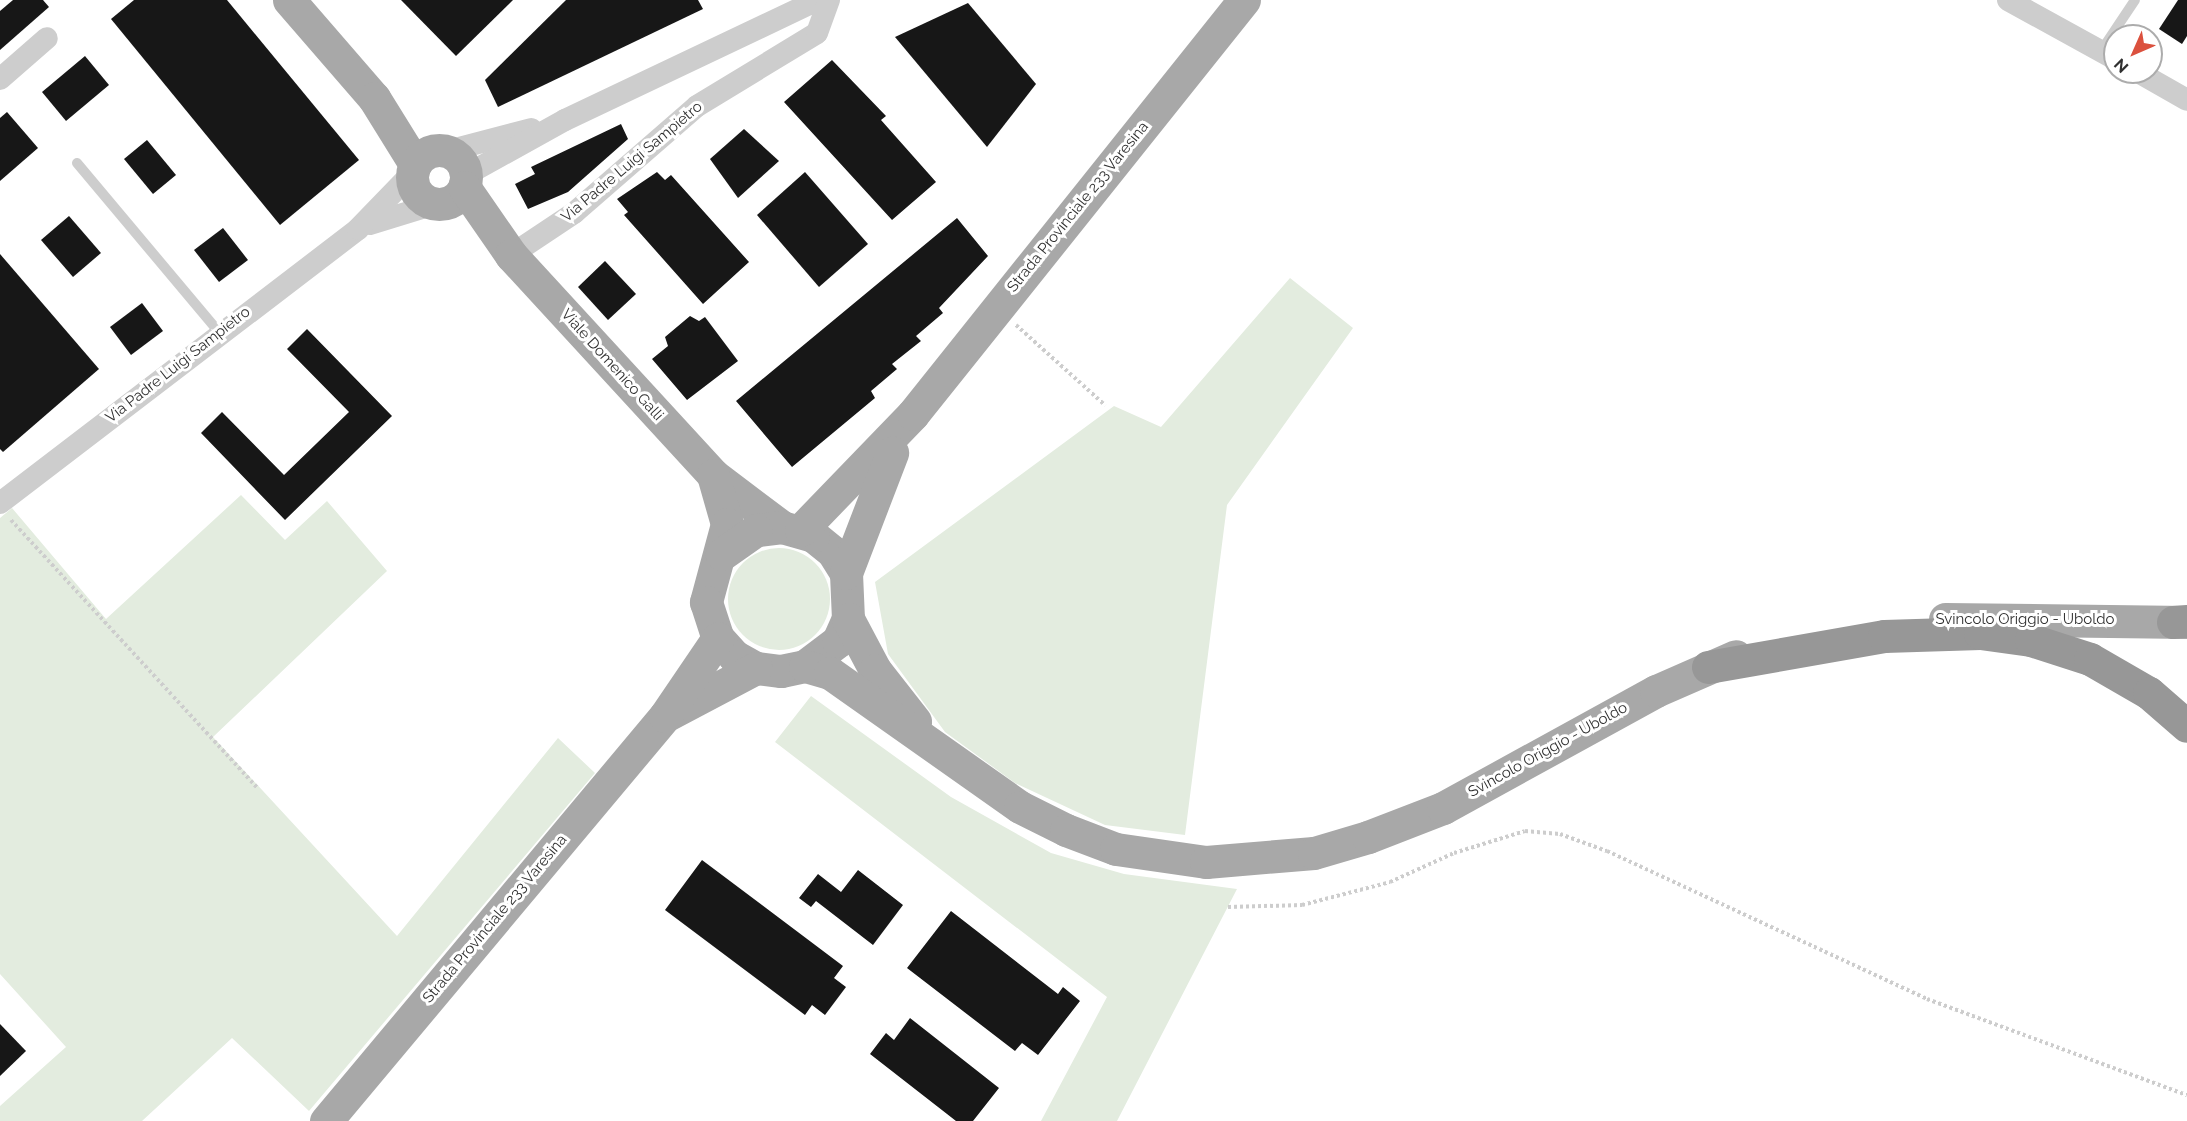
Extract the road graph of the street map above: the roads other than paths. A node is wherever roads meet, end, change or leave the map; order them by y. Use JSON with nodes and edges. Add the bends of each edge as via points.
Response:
{"nodes":[{"id":1,"x":289,"y":0,"type":"edge"},
{"id":2,"x":818,"y":0,"type":"edge"},
{"id":3,"x":829,"y":0,"type":"edge"},
{"id":4,"x":1244,"y":0,"type":"edge"},
{"id":5,"x":2008,"y":0,"type":"edge"},
{"id":6,"x":2135,"y":0,"type":"edge"},
{"id":7,"x":2123,"y":24,"type":"edge"},
{"id":8,"x":47,"y":38,"type":"dead end"},
{"id":9,"x":2103,"y":52,"type":"edge"},
{"id":10,"x":0,"y":79,"type":"edge"},
{"id":11,"x":2159,"y":84,"type":"edge"},
{"id":12,"x":374,"y":98,"type":"junction"},
{"id":13,"x":2187,"y":100,"type":"edge"},
{"id":14,"x":565,"y":120,"type":"junction"},
{"id":15,"x":77,"y":164,"type":"dead end"},
{"id":16,"x":414,"y":168,"type":"junction"},
{"id":17,"x":451,"y":184,"type":"junction"},
{"id":18,"x":358,"y":229,"type":"junction"},
{"id":19,"x":512,"y":255,"type":"junction"},
{"id":20,"x":219,"y":333,"type":"junction"},
{"id":21,"x":913,"y":414,"type":"junction"},
{"id":22,"x":713,"y":475,"type":"junction"},
{"id":23,"x":1,"y":500,"type":"edge"},
{"id":24,"x":791,"y":529,"type":"junction"},
{"id":25,"x":722,"y":554,"type":"junction"},
{"id":26,"x":846,"y":573,"type":"junction"},
{"id":27,"x":848,"y":619,"type":"junction"},
{"id":28,"x":2182,"y":622,"type":"edge"},
{"id":29,"x":718,"y":638,"type":"junction"},
{"id":30,"x":805,"y":666,"type":"junction"},
{"id":31,"x":1708,"y":667,"type":"junction"},
{"id":32,"x":756,"y":668,"type":"junction"},
{"id":33,"x":665,"y":716,"type":"junction"},
{"id":34,"x":2187,"y":726,"type":"edge"},
{"id":35,"x":935,"y":746,"type":"junction"},
{"id":36,"x":326,"y":1121,"type":"edge"}],
"edges":[{"from":1,"to":12,"type":"main road"},
{"from":2,"to":14,"type":"street","name":"Via Padre Luigi Sampietro"},
{"from":3,"to":19,"type":"street","name":"Via Padre Luigi Sampietro","via":[[817,33],[698,106],[574,213]]},
{"from":4,"to":21,"type":"main road","name":"Strada Provinciale 233 Varesina"},
{"from":5,"to":9,"type":"street"},
{"from":6,"to":7,"type":"lane"},
{"from":8,"to":10,"type":"street"},
{"from":11,"to":13,"type":"street"},
{"from":12,"to":16,"type":"main road"},
{"from":12,"to":17,"type":"main road"},
{"from":14,"to":17,"type":"street","name":"Via Padre Luigi Sampietro"},
{"from":14,"to":17,"type":"street","name":"Via Padre Luigi Sampietro"},
{"from":15,"to":20,"type":"lane"},
{"from":16,"to":17,"type":"main road","via":[[420,196]]},
{"from":16,"to":17,"type":"main road","via":[[432,150]]},
{"from":16,"to":18,"type":"street","name":"Via Padre Luigi Sampietro"},
{"from":17,"to":18,"type":"street","name":"Via Padre Luigi Sampietro"},
{"from":17,"to":19,"type":"main road","name":"Viale Domenico Galli"},
{"from":18,"to":20,"type":"street","name":"Via Padre Luigi Sampietro"},
{"from":19,"to":22,"type":"main road","name":"Viale Domenico Galli"},
{"from":20,"to":23,"type":"street","name":"Via Padre Luigi Sampietro"},
{"from":21,"to":24,"type":"main road","name":"Strada Provinciale 233 Varesina"},
{"from":21,"to":26,"type":"main road","name":"Strada Provinciale 233 Varesina","via":[[880,477]]},
{"from":22,"to":24,"type":"main road","name":"Viale Domenico Galli"},
{"from":22,"to":25,"type":"main road","name":"Viale Domenico Galli","via":[[727,524]]},
{"from":24,"to":25,"type":"main road","via":[[756,530]]},
{"from":24,"to":26,"type":"main road","via":[[833,552]]},
{"from":25,"to":29,"type":"main road","via":[[710,577],[706,602]]},
{"from":26,"to":27,"type":"main road","via":[[851,595]]},
{"from":27,"to":30,"type":"main road","via":[[825,654]]},
{"from":27,"to":35,"type":"main road","name":"Svincolo Origgio - Uboldo","via":[[875,670]]},
{"from":28,"to":31,"type":"main road","name":"Svincolo Origgio - Uboldo","via":[[2033,617],[1897,620],[1790,639]]},
{"from":29,"to":32,"type":"main road","via":[[734,656]]},
{"from":29,"to":33,"type":"main road","name":"Strada Provinciale 233 Varesina"},
{"from":30,"to":32,"type":"main road","via":[[781,671]]},
{"from":30,"to":35,"type":"main road","name":"Svincolo Origgio - Uboldo","via":[[830,672]]},
{"from":31,"to":34,"type":"highway","via":[[1884,636],[1980,633],[2031,640],[2090,659],[2149,693]]},
{"from":31,"to":35,"type":"main road","name":"Svincolo Origgio - Uboldo","via":[[1443,808],[1368,837],[1278,858],[1206,862],[1116,849],[1020,807]]},
{"from":32,"to":33,"type":"main road","name":"Strada Provinciale 233 Varesina"},
{"from":33,"to":36,"type":"main road","name":"Strada Provinciale 233 Varesina"}]}
